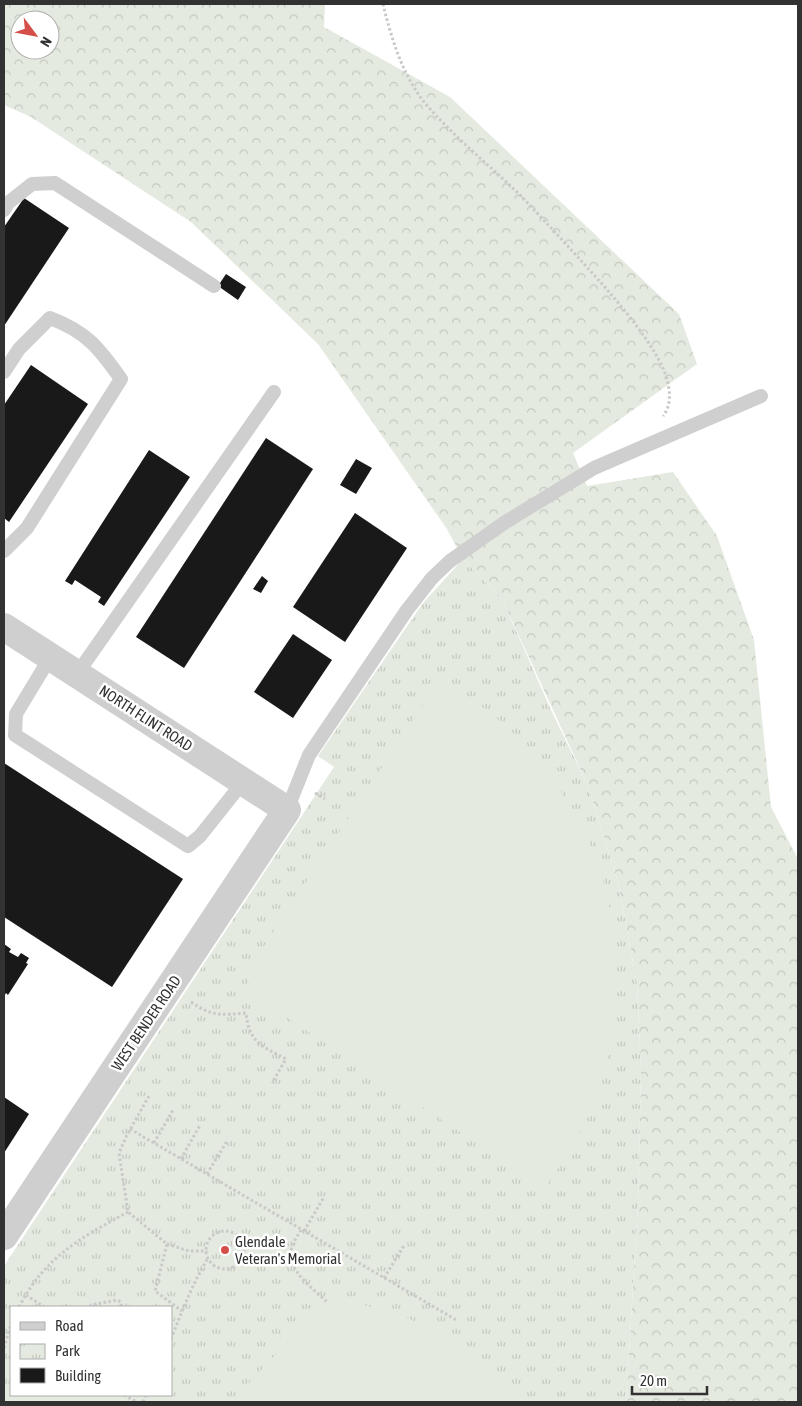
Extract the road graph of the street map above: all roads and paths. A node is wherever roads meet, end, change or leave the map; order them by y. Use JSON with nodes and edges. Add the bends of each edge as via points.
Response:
{"nodes":[{"id":1,"x":384,"y":4,"type":"edge"},
{"id":2,"x":4,"y":210,"type":"edge"},
{"id":3,"x":214,"y":286,"type":"dead end"},
{"id":4,"x":4,"y":372,"type":"edge"},
{"id":5,"x":274,"y":392,"type":"dead end"},
{"id":6,"x":762,"y":396,"type":"dead end"},
{"id":7,"x":660,"y":420,"type":"dead end"},
{"id":8,"x":4,"y":551,"type":"edge"},
{"id":9,"x":4,"y":627,"type":"edge"},
{"id":10,"x":50,"y":656,"type":"junction"},
{"id":11,"x":77,"y":674,"type":"junction"},
{"id":12,"x":243,"y":782,"type":"junction"},
{"id":13,"x":287,"y":810,"type":"junction"},
{"id":14,"x":190,"y":1002,"type":"dead end"},
{"id":15,"x":272,"y":1083,"type":"dead end"},
{"id":16,"x":149,"y":1096,"type":"dead end"},
{"id":17,"x":173,"y":1110,"type":"dead end"},
{"id":18,"x":200,"y":1126,"type":"dead end"},
{"id":19,"x":130,"y":1129,"type":"junction"},
{"id":20,"x":227,"y":1141,"type":"dead end"},
{"id":21,"x":154,"y":1143,"type":"junction"},
{"id":22,"x":181,"y":1159,"type":"junction"},
{"id":23,"x":208,"y":1174,"type":"junction"},
{"id":24,"x":324,"y":1198,"type":"dead end"},
{"id":25,"x":128,"y":1212,"type":"junction"},
{"id":26,"x":303,"y":1230,"type":"junction"},
{"id":27,"x":4,"y":1236,"type":"edge"},
{"id":28,"x":167,"y":1244,"type":"junction"},
{"id":29,"x":404,"y":1244,"type":"dead end"},
{"id":30,"x":207,"y":1251,"type":"junction"},
{"id":31,"x":208,"y":1258,"type":"junction"},
{"id":32,"x":384,"y":1278,"type":"junction"},
{"id":33,"x":26,"y":1294,"type":"junction"},
{"id":34,"x":327,"y":1302,"type":"dead end"},
{"id":35,"x":20,"y":1306,"type":"edge"},
{"id":36,"x":43,"y":1306,"type":"edge"},
{"id":37,"x":90,"y":1306,"type":"edge"},
{"id":38,"x":120,"y":1306,"type":"edge"},
{"id":39,"x":182,"y":1311,"type":"junction"},
{"id":40,"x":458,"y":1321,"type":"dead end"},
{"id":41,"x":10,"y":1327,"type":"edge"},
{"id":42,"x":172,"y":1336,"type":"edge"},
{"id":43,"x":4,"y":1348,"type":"edge"},
{"id":44,"x":126,"y":1396,"type":"edge"},
{"id":45,"x":137,"y":1402,"type":"edge"}],
"edges":[{"from":1,"to":7,"type":"path","via":[[391,35],[408,78],[430,110],[538,216],[646,338],[663,367],[670,394],[668,410]]},
{"from":2,"to":3,"type":"lane","via":[[32,184],[55,183]]},
{"from":4,"to":8,"type":"lane","via":[[19,349],[50,318],[70,326],[98,348],[121,379],[27,528]]},
{"from":5,"to":11,"type":"lane"},
{"from":6,"to":13,"type":"lane","via":[[594,468],[504,523],[450,561],[407,610],[309,755]]},
{"from":9,"to":10,"type":"street","name":"NORTH FLINT ROAD"},
{"from":10,"to":11,"type":"street","name":"NORTH FLINT ROAD"},
{"from":10,"to":12,"type":"lane","via":[[16,714],[14,735],[188,846],[200,836]]},
{"from":11,"to":12,"type":"street","name":"NORTH FLINT ROAD"},
{"from":12,"to":13,"type":"street","name":"NORTH FLINT ROAD"},
{"from":13,"to":27,"type":"street","name":"WEST BENDER ROAD"},
{"from":14,"to":15,"type":"path","via":[[211,1014],[246,1013],[250,1033],[258,1043],[286,1059]]},
{"from":16,"to":19,"type":"path"},
{"from":17,"to":21,"type":"path"},
{"from":18,"to":22,"type":"path"},
{"from":19,"to":21,"type":"path"},
{"from":19,"to":25,"type":"path","via":[[119,1153]]},
{"from":20,"to":23,"type":"path"},
{"from":21,"to":22,"type":"path"},
{"from":22,"to":23,"type":"path"},
{"from":23,"to":26,"type":"path"},
{"from":24,"to":26,"type":"path"},
{"from":25,"to":28,"type":"path"},
{"from":25,"to":33,"type":"path","via":[[64,1250]]},
{"from":26,"to":32,"type":"path"},
{"from":26,"to":34,"type":"path","via":[[291,1249],[291,1260],[296,1270]]},
{"from":28,"to":30,"type":"path","via":[[189,1251]]},
{"from":28,"to":39,"type":"path","via":[[155,1291]]},
{"from":29,"to":32,"type":"path"},
{"from":30,"to":31,"type":"path"},
{"from":30,"to":31,"type":"path","via":[[214,1234],[227,1231],[238,1236],[244,1248],[242,1259],[233,1267],[216,1266]]},
{"from":31,"to":39,"type":"path"},
{"from":32,"to":40,"type":"path"},
{"from":33,"to":35,"type":"path"},
{"from":33,"to":36,"type":"path"},
{"from":37,"to":38,"type":"path","via":[[117,1300],[121,1302]]},
{"from":39,"to":42,"type":"path"},
{"from":41,"to":43,"type":"path"},
{"from":44,"to":45,"type":"path"}]}
